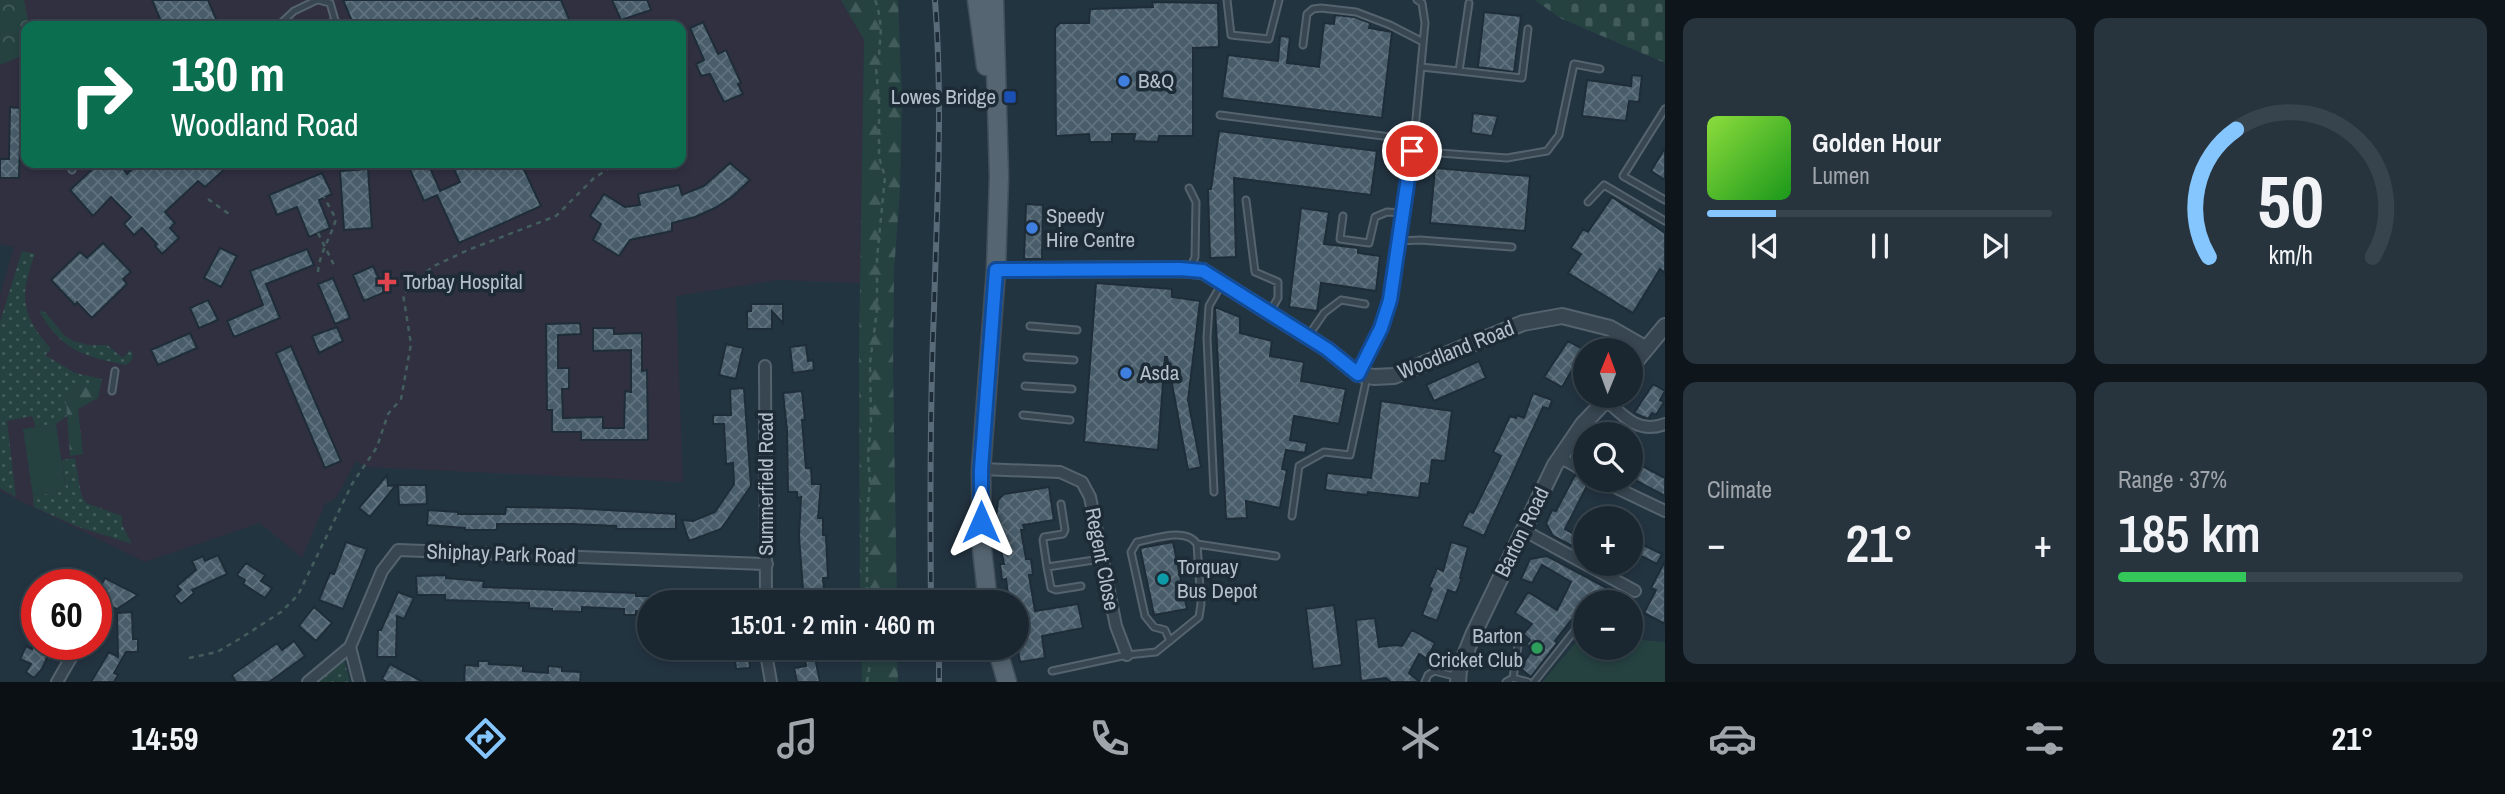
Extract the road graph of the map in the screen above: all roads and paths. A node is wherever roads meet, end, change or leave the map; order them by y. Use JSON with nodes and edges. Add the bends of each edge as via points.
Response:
{"nodes":[{"id":1,"x":318,"y":0,"type":"edge"},
{"id":2,"x":875,"y":0,"type":"edge"},
{"id":3,"x":977,"y":0,"type":"edge"},
{"id":4,"x":993,"y":0,"type":"edge"},
{"id":5,"x":1227,"y":0,"type":"edge"},
{"id":6,"x":1279,"y":0,"type":"edge"},
{"id":7,"x":1416,"y":0,"type":"edge"},
{"id":8,"x":1469,"y":3,"type":"dead end"},
{"id":9,"x":284,"y":21,"type":"edge"},
{"id":10,"x":333,"y":21,"type":"edge"},
{"id":11,"x":1528,"y":29,"type":"dead end"},
{"id":12,"x":1423,"y":42,"type":"junction"},
{"id":13,"x":1303,"y":46,"type":"dead end"},
{"id":14,"x":1421,"y":67,"type":"junction"},
{"id":15,"x":1600,"y":69,"type":"dead end"},
{"id":16,"x":1460,"y":71,"type":"junction"},
{"id":17,"x":1665,"y":109,"type":"edge"},
{"id":18,"x":1220,"y":115,"type":"dead end"},
{"id":19,"x":999,"y":135,"type":"junction"},
{"id":20,"x":1413,"y":140,"type":"junction"},
{"id":21,"x":1412,"y":151,"type":"junction"},
{"id":22,"x":609,"y":168,"type":"edge"},
{"id":23,"x":1189,"y":188,"type":"dead end"},
{"id":24,"x":324,"y":197,"type":"dead end"},
{"id":25,"x":208,"y":199,"type":"dead end"},
{"id":26,"x":1665,"y":200,"type":"edge"},
{"id":27,"x":1246,"y":201,"type":"dead end"},
{"id":28,"x":1588,"y":202,"type":"dead end"},
{"id":29,"x":1403,"y":213,"type":"junction"},
{"id":30,"x":229,"y":214,"type":"dead end"},
{"id":31,"x":1343,"y":216,"type":"dead end"},
{"id":32,"x":1665,"y":222,"type":"edge"},
{"id":33,"x":318,"y":233,"type":"dead end"},
{"id":34,"x":1400,"y":241,"type":"junction"},
{"id":35,"x":326,"y":246,"type":"junction"},
{"id":36,"x":1512,"y":247,"type":"dead end"},
{"id":37,"x":334,"y":265,"type":"dead end"},
{"id":38,"x":996,"y":270,"type":"junction"},
{"id":39,"x":1190,"y":270,"type":"junction"},
{"id":40,"x":318,"y":272,"type":"dead end"},
{"id":41,"x":1222,"y":283,"type":"junction"},
{"id":42,"x":1366,"y":304,"type":"dead end"},
{"id":43,"x":1269,"y":313,"type":"junction"},
{"id":44,"x":1030,"y":326,"type":"dead end"},
{"id":45,"x":1665,"y":326,"type":"edge"},
{"id":46,"x":1077,"y":330,"type":"dead end"},
{"id":47,"x":1307,"y":337,"type":"junction"},
{"id":48,"x":1645,"y":348,"type":"junction"},
{"id":49,"x":1643,"y":351,"type":"edge"},
{"id":50,"x":1027,"y":357,"type":"dead end"},
{"id":51,"x":1074,"y":360,"type":"dead end"},
{"id":52,"x":765,"y":366,"type":"dead end"},
{"id":53,"x":116,"y":371,"type":"dead end"},
{"id":54,"x":1363,"y":375,"type":"junction"},
{"id":55,"x":1025,"y":386,"type":"dead end"},
{"id":56,"x":1072,"y":389,"type":"dead end"},
{"id":57,"x":112,"y":391,"type":"dead end"},
{"id":58,"x":1598,"y":408,"type":"edge"},
{"id":59,"x":1616,"y":408,"type":"edge"},
{"id":60,"x":1023,"y":415,"type":"dead end"},
{"id":61,"x":1069,"y":420,"type":"dead end"},
{"id":62,"x":1665,"y":424,"type":"edge"},
{"id":63,"x":1561,"y":458,"type":"junction"},
{"id":64,"x":1573,"y":465,"type":"edge"},
{"id":65,"x":981,"y":469,"type":"junction"},
{"id":66,"x":1214,"y":492,"type":"dead end"},
{"id":67,"x":1625,"y":492,"type":"edge"},
{"id":68,"x":1061,"y":504,"type":"dead end"},
{"id":69,"x":1665,"y":511,"type":"edge"},
{"id":70,"x":1292,"y":516,"type":"dead end"},
{"id":71,"x":1523,"y":530,"type":"junction"},
{"id":72,"x":1197,"y":544,"type":"junction"},
{"id":73,"x":1276,"y":556,"type":"dead end"},
{"id":74,"x":1101,"y":559,"type":"junction"},
{"id":75,"x":767,"y":564,"type":"junction"},
{"id":76,"x":1047,"y":567,"type":"junction"},
{"id":77,"x":1081,"y":586,"type":"dead end"},
{"id":78,"x":766,"y":590,"type":"edge"},
{"id":79,"x":867,"y":590,"type":"edge"},
{"id":80,"x":987,"y":590,"type":"edge"},
{"id":81,"x":1634,"y":590,"type":"edge"},
{"id":82,"x":1573,"y":633,"type":"edge"},
{"id":83,"x":1519,"y":639,"type":"dead end"},
{"id":84,"x":1170,"y":641,"type":"junction"},
{"id":85,"x":350,"y":647,"type":"junction"},
{"id":86,"x":1127,"y":655,"type":"junction"},
{"id":87,"x":189,"y":658,"type":"dead end"},
{"id":88,"x":70,"y":660,"type":"edge"},
{"id":89,"x":767,"y":660,"type":"edge"},
{"id":90,"x":871,"y":660,"type":"edge"},
{"id":91,"x":1001,"y":660,"type":"edge"},
{"id":92,"x":1052,"y":671,"type":"dead end"},
{"id":93,"x":1513,"y":678,"type":"junction"},
{"id":94,"x":1458,"y":680,"type":"edge"},
{"id":95,"x":57,"y":682,"type":"edge"},
{"id":96,"x":308,"y":682,"type":"edge"},
{"id":97,"x":359,"y":682,"type":"edge"},
{"id":98,"x":771,"y":682,"type":"edge"},
{"id":99,"x":867,"y":682,"type":"edge"},
{"id":100,"x":1007,"y":682,"type":"edge"},
{"id":101,"x":1425,"y":682,"type":"edge"},
{"id":102,"x":1506,"y":682,"type":"edge"},
{"id":103,"x":1528,"y":682,"type":"edge"},
{"id":104,"x":1534,"y":682,"type":"edge"}],
"edges":[{"from":1,"to":9,"type":"lane"},
{"from":1,"to":10,"type":"lane","via":[[330,4]]},
{"from":2,"to":79,"type":"path","via":[[881,28],[876,68],[879,157],[885,177],[870,363]]},
{"from":3,"to":19,"type":"main road"},
{"from":4,"to":19,"type":"main road"},
{"from":5,"to":6,"type":"lane","via":[[1231,35],[1269,39]]},
{"from":7,"to":12,"type":"lane","via":[[1422,3]]},
{"from":8,"to":16,"type":"lane"},
{"from":11,"to":16,"type":"lane","via":[[1522,78]]},
{"from":12,"to":13,"type":"lane","via":[[1356,12],[1321,8],[1307,14]]},
{"from":12,"to":14,"type":"lane"},
{"from":14,"to":16,"type":"lane"},
{"from":14,"to":20,"type":"lane"},
{"from":15,"to":21,"type":"lane","via":[[1574,64],[1559,135],[1547,151],[1507,158]]},
{"from":17,"to":26,"type":"lane","via":[[1623,176]]},
{"from":18,"to":20,"type":"lane"},
{"from":19,"to":38,"type":"main road"},
{"from":20,"to":21,"type":"lane"},
{"from":21,"to":29,"type":"lane"},
{"from":22,"to":87,"type":"path","via":[[594,177],[556,216],[432,267],[403,295],[411,344],[401,399],[388,414],[377,447],[352,485],[298,595],[217,652]]},
{"from":23,"to":39,"type":"lane","via":[[1196,202],[1195,257]]},
{"from":24,"to":35,"type":"path","via":[[336,219]]},
{"from":25,"to":30,"type":"path"},
{"from":27,"to":43,"type":"lane","via":[[1255,272],[1278,282],[1278,298]]},
{"from":28,"to":32,"type":"lane","via":[[1604,185]]},
{"from":29,"to":31,"type":"lane","via":[[1375,217],[1369,243],[1340,239]]},
{"from":29,"to":34,"type":"lane"},
{"from":33,"to":35,"type":"path"},
{"from":34,"to":36,"type":"lane"},
{"from":34,"to":54,"type":"lane","via":[[1390,300]]},
{"from":35,"to":37,"type":"path"},
{"from":35,"to":40,"type":"path"},
{"from":38,"to":39,"type":"street"},
{"from":38,"to":65,"type":"main road"},
{"from":39,"to":41,"type":"street","via":[[1203,271]]},
{"from":41,"to":43,"type":"street"},
{"from":41,"to":66,"type":"lane","via":[[1209,306],[1207,338]]},
{"from":42,"to":47,"type":"lane","via":[[1341,300],[1324,313]]},
{"from":43,"to":47,"type":"street"},
{"from":44,"to":46,"type":"lane"},
{"from":45,"to":48,"type":"street"},
{"from":47,"to":54,"type":"street"},
{"from":48,"to":49,"type":"street"},
{"from":48,"to":54,"type":"street","name":"Woodland Road","via":[[1610,328],[1563,316],[1523,323],[1394,376]]},
{"from":50,"to":51,"type":"lane"},
{"from":52,"to":75,"type":"street","name":"Summerfield Road"},
{"from":53,"to":57,"type":"lane"},
{"from":54,"to":70,"type":"lane","via":[[1350,456],[1324,453],[1299,466]]},
{"from":55,"to":56,"type":"lane"},
{"from":58,"to":63,"type":"street","name":"Barton Road"},
{"from":59,"to":62,"type":"street","via":[[1637,425],[1653,429]]},
{"from":60,"to":61,"type":"lane"},
{"from":63,"to":64,"type":"street"},
{"from":63,"to":71,"type":"street","name":"Barton Road"},
{"from":65,"to":74,"type":"street","name":"Regent Close","via":[[1060,472],[1082,482],[1090,497]]},
{"from":65,"to":80,"type":"main road"},
{"from":67,"to":69,"type":"street"},
{"from":68,"to":76,"type":"lane","via":[[1063,534],[1043,540]]},
{"from":71,"to":81,"type":"street"},
{"from":71,"to":94,"type":"street","name":"Barton Road","via":[[1472,635]]},
{"from":72,"to":73,"type":"lane"},
{"from":72,"to":84,"type":"lane","via":[[1199,617]]},
{"from":72,"to":84,"type":"lane","via":[[1185,535],[1165,537],[1137,542],[1131,552],[1145,616],[1154,627],[1165,630]]},
{"from":74,"to":76,"type":"lane"},
{"from":74,"to":86,"type":"street","name":"Regent Close"},
{"from":75,"to":78,"type":"street","name":"Summerfield Road"},
{"from":75,"to":85,"type":"street","name":"Shiphay Park Road","via":[[398,551],[382,571]]},
{"from":76,"to":77,"type":"lane","via":[[1051,588]]},
{"from":82,"to":104,"type":"lane"},
{"from":83,"to":93,"type":"lane"},
{"from":84,"to":86,"type":"lane","via":[[1156,652]]},
{"from":85,"to":96,"type":"street","name":"Shiphay Park Road"},
{"from":85,"to":97,"type":"street"},
{"from":86,"to":92,"type":"lane"},
{"from":88,"to":95,"type":"street"},
{"from":89,"to":98,"type":"street"},
{"from":90,"to":99,"type":"path"},
{"from":91,"to":100,"type":"main road"},
{"from":93,"to":102,"type":"lane"},
{"from":93,"to":103,"type":"lane"},
{"from":94,"to":101,"type":"lane","via":[[1434,671]]}]}
